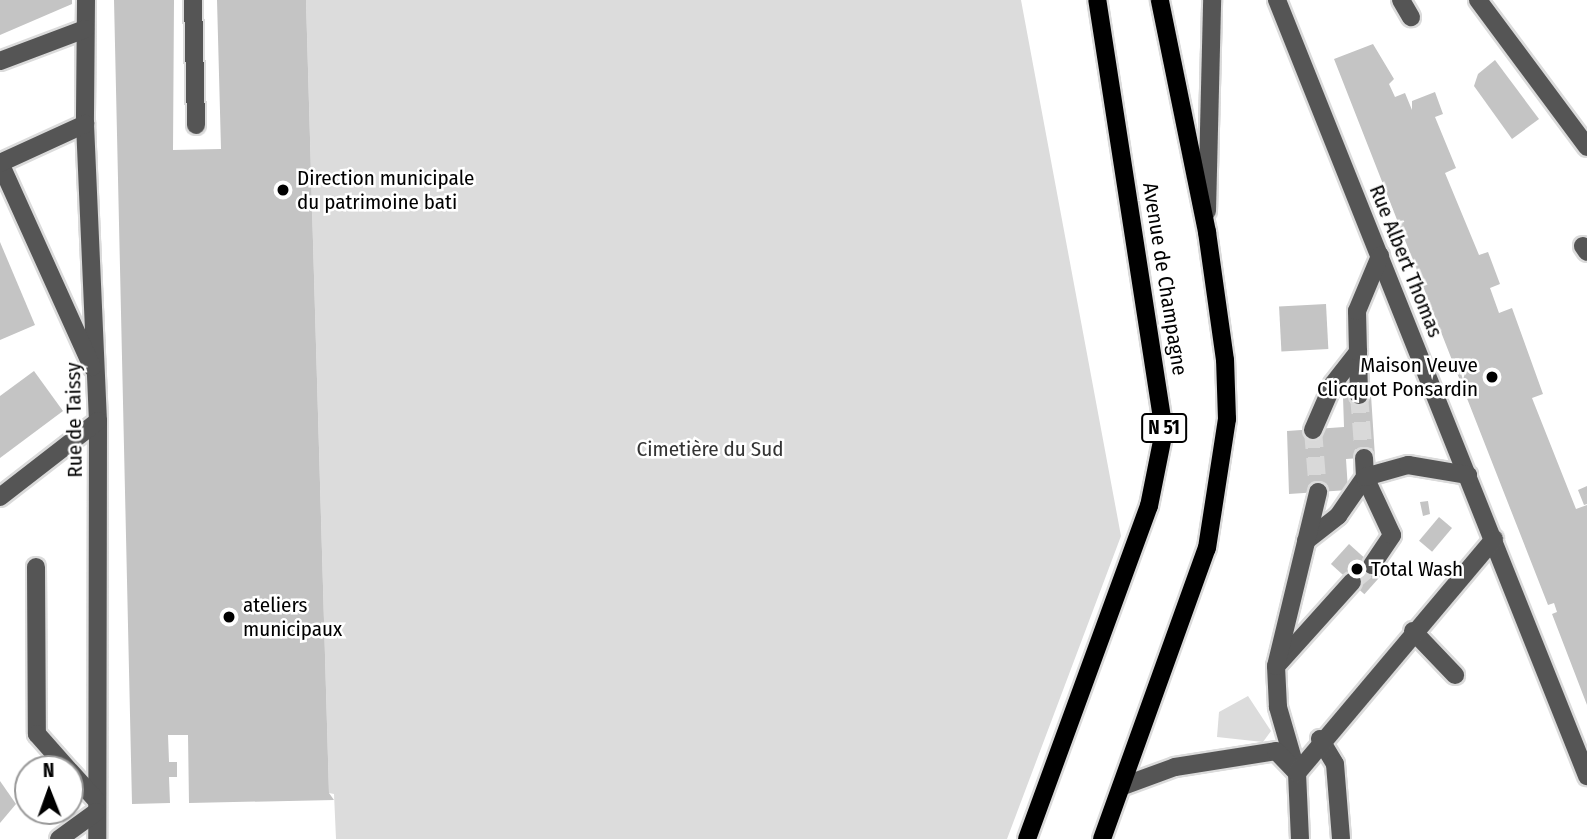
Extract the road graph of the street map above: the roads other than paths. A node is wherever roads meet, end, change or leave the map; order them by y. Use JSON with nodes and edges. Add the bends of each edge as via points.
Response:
{"nodes":[{"id":1,"x":86,"y":0,"type":"edge"},
{"id":2,"x":193,"y":0,"type":"edge"},
{"id":3,"x":1097,"y":0,"type":"edge"},
{"id":4,"x":1160,"y":0,"type":"edge"},
{"id":5,"x":1212,"y":0,"type":"edge"},
{"id":6,"x":1277,"y":0,"type":"edge"},
{"id":7,"x":1401,"y":0,"type":"edge"},
{"id":8,"x":1478,"y":0,"type":"edge"},
{"id":9,"x":1411,"y":17,"type":"dead end"},
{"id":10,"x":85,"y":29,"type":"junction"},
{"id":11,"x":0,"y":61,"type":"edge"},
{"id":12,"x":85,"y":124,"type":"junction"},
{"id":13,"x":196,"y":125,"type":"dead end"},
{"id":14,"x":1587,"y":146,"type":"edge"},
{"id":15,"x":0,"y":163,"type":"edge"},
{"id":16,"x":1207,"y":232,"type":"junction"},
{"id":17,"x":1380,"y":256,"type":"junction"},
{"id":18,"x":1358,"y":352,"type":"junction"},
{"id":19,"x":96,"y":377,"type":"junction"},
{"id":20,"x":1359,"y":396,"type":"tunnel mouth"},
{"id":21,"x":98,"y":421,"type":"junction"},
{"id":22,"x":1313,"y":430,"type":"tunnel mouth"},
{"id":23,"x":1364,"y":458,"type":"tunnel mouth"},
{"id":24,"x":1468,"y":475,"type":"junction"},
{"id":25,"x":1365,"y":477,"type":"junction"},
{"id":26,"x":1318,"y":492,"type":"tunnel mouth"},
{"id":27,"x":0,"y":497,"type":"edge"},
{"id":28,"x":1494,"y":539,"type":"junction"},
{"id":29,"x":1306,"y":541,"type":"junction"},
{"id":30,"x":1372,"y":565,"type":"tunnel mouth"},
{"id":31,"x":36,"y":567,"type":"dead end"},
{"id":32,"x":1352,"y":582,"type":"tunnel mouth"},
{"id":33,"x":1413,"y":631,"type":"junction"},
{"id":34,"x":1276,"y":666,"type":"junction"},
{"id":35,"x":1455,"y":675,"type":"dead end"},
{"id":36,"x":1320,"y":739,"type":"junction"},
{"id":37,"x":56,"y":755,"type":"edge"},
{"id":38,"x":1297,"y":773,"type":"junction"},
{"id":39,"x":1587,"y":776,"type":"edge"},
{"id":40,"x":1123,"y":786,"type":"junction"},
{"id":41,"x":84,"y":790,"type":"edge"},
{"id":42,"x":96,"y":806,"type":"junction"},
{"id":43,"x":59,"y":839,"type":"edge"},
{"id":44,"x":97,"y":839,"type":"edge"},
{"id":45,"x":1027,"y":839,"type":"edge"},
{"id":46,"x":1102,"y":839,"type":"edge"},
{"id":47,"x":1300,"y":839,"type":"edge"},
{"id":48,"x":1341,"y":839,"type":"edge"}],
"edges":[{"from":1,"to":10,"type":"street","name":"Rue de Taissy"},
{"from":2,"to":13,"type":"street"},
{"from":3,"to":45,"type":"main road","name":"Avenue de Champagne","number":"N 51","via":[[1164,431],[1149,506]]},
{"from":4,"to":16,"type":"main road"},
{"from":5,"to":16,"type":"street"},
{"from":6,"to":17,"type":"street","name":"Rue Albert Thomas"},
{"from":7,"to":9,"type":"street"},
{"from":8,"to":14,"type":"street"},
{"from":10,"to":11,"type":"street"},
{"from":10,"to":12,"type":"street","name":"Rue de Taissy"},
{"from":12,"to":15,"type":"street"},
{"from":12,"to":19,"type":"street","name":"Rue de Taissy"},
{"from":15,"to":19,"type":"street"},
{"from":16,"to":40,"type":"main road","via":[[1225,360],[1227,419],[1220,482],[1194,592]]},
{"from":17,"to":18,"type":"street","via":[[1357,311]]},
{"from":17,"to":24,"type":"street","name":"Rue Albert Thomas"},
{"from":18,"to":20,"type":"street"},
{"from":18,"to":22,"type":"street","via":[[1334,384]]},
{"from":19,"to":21,"type":"street","name":"Rue de Taissy"},
{"from":21,"to":27,"type":"street"},
{"from":21,"to":42,"type":"street","name":"Rue de Taissy"},
{"from":23,"to":25,"type":"street"},
{"from":24,"to":25,"type":"street","via":[[1408,465]]},
{"from":24,"to":28,"type":"street","name":"Rue Albert Thomas"},
{"from":25,"to":29,"type":"street","via":[[1338,516]]},
{"from":25,"to":30,"type":"street","via":[[1392,535]]},
{"from":26,"to":29,"type":"street"},
{"from":28,"to":33,"type":"street"},
{"from":28,"to":39,"type":"street","name":"Rue Albert Thomas"},
{"from":29,"to":34,"type":"street"},
{"from":31,"to":37,"type":"street","via":[[37,734]]},
{"from":32,"to":34,"type":"street"},
{"from":33,"to":35,"type":"street"},
{"from":33,"to":36,"type":"street"},
{"from":34,"to":38,"type":"street","via":[[1278,707]]},
{"from":36,"to":38,"type":"street"},
{"from":36,"to":48,"type":"street","via":[[1335,764]]},
{"from":38,"to":40,"type":"street","via":[[1276,751],[1175,767]]},
{"from":38,"to":47,"type":"street"},
{"from":40,"to":46,"type":"main road"},
{"from":41,"to":42,"type":"street"},
{"from":42,"to":43,"type":"street"},
{"from":42,"to":44,"type":"street","name":"Rue de Taissy"}]}
